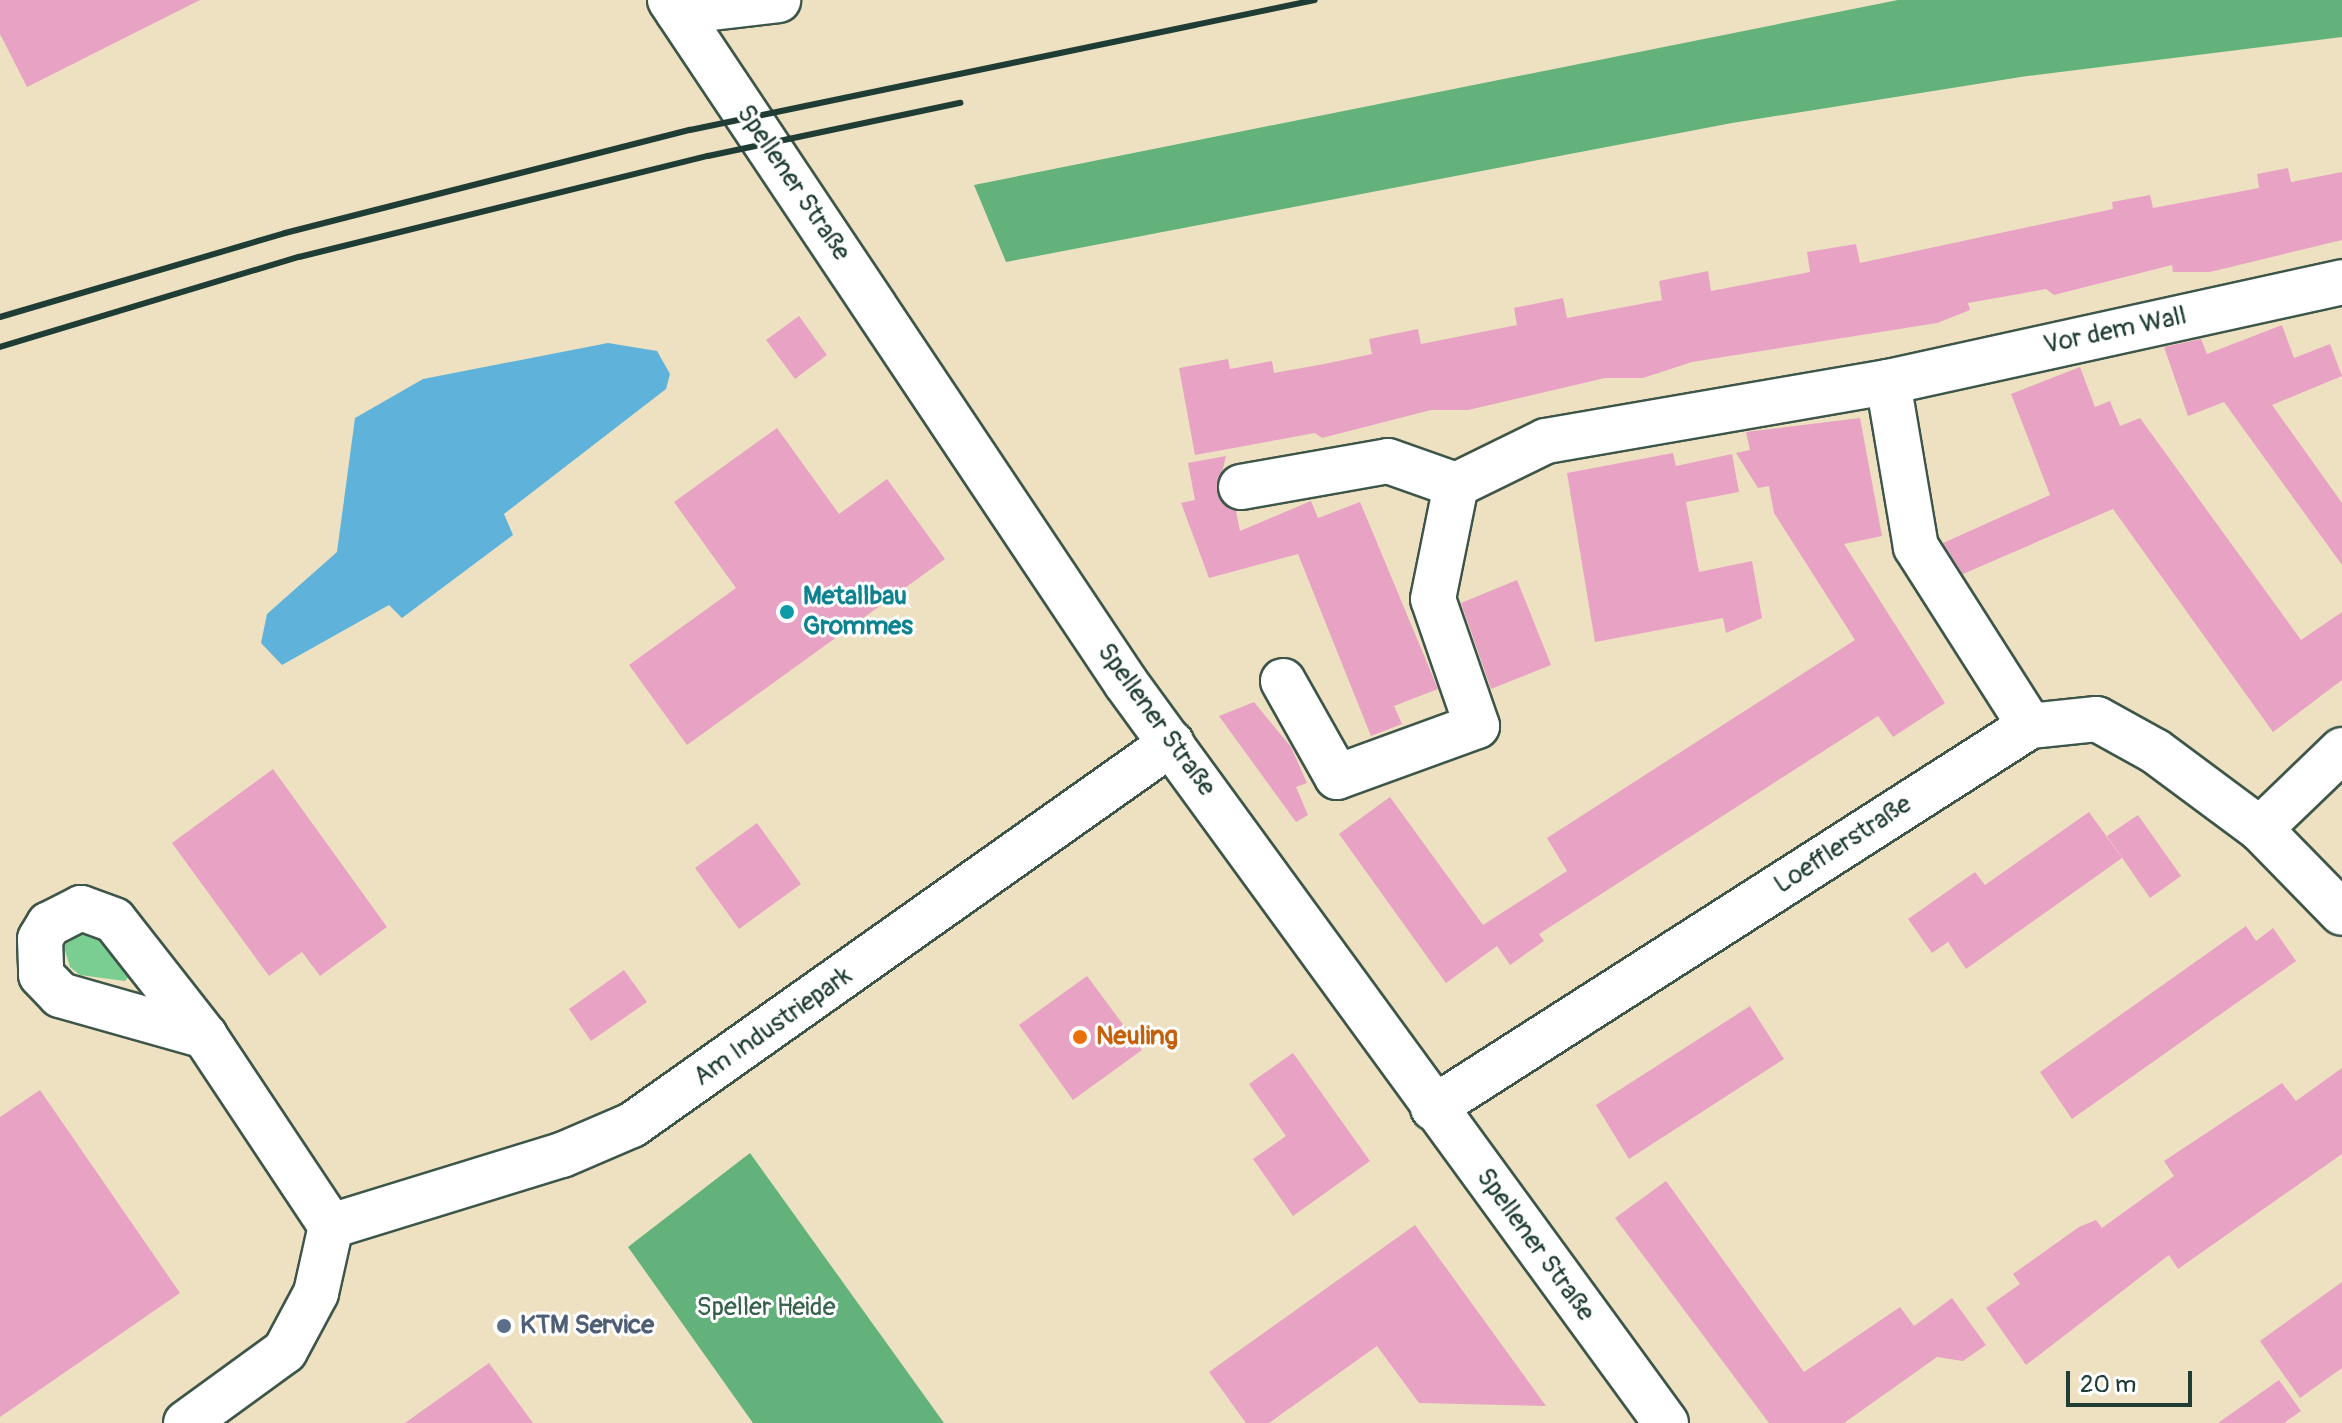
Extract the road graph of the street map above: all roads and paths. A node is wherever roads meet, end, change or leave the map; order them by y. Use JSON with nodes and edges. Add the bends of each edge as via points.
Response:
{"nodes":[{"id":1,"x":778,"y":0,"type":"edge"},
{"id":2,"x":674,"y":6,"type":"edge"},
{"id":3,"x":2342,"y":282,"type":"edge"},
{"id":4,"x":1888,"y":382,"type":"junction"},
{"id":5,"x":1456,"y":485,"type":"junction"},
{"id":6,"x":1241,"y":487,"type":"dead end"},
{"id":7,"x":1283,"y":681,"type":"dead end"},
{"id":8,"x":2030,"y":726,"type":"junction"},
{"id":9,"x":1172,"y":743,"type":"junction"},
{"id":10,"x":2342,"y":750,"type":"edge"},
{"id":11,"x":2260,"y":829,"type":"junction"},
{"id":12,"x":2342,"y":913,"type":"edge"},
{"id":13,"x":205,"y":1036,"type":"dead end"},
{"id":14,"x":1433,"y":1108,"type":"junction"},
{"id":15,"x":331,"y":1226,"type":"junction"},
{"id":16,"x":186,"y":1423,"type":"edge"},
{"id":17,"x":1666,"y":1423,"type":"edge"}],
"edges":[{"from":1,"to":2,"type":"street"},
{"from":2,"to":9,"type":"street","name":"Spellener Straße"},
{"from":3,"to":4,"type":"street","name":"Vor dem Wall"},
{"from":4,"to":5,"type":"street","name":"Vor dem Wall","via":[[1546,441]]},
{"from":4,"to":8,"type":"street","via":[[1916,547]]},
{"from":5,"to":6,"type":"street","via":[[1388,461]]},
{"from":5,"to":7,"type":"street","via":[[1433,599],[1477,726],[1337,777]]},
{"from":8,"to":11,"type":"street","name":"Loefflerstraße","via":[[2097,719],[2155,751]]},
{"from":8,"to":14,"type":"street","name":"Loefflerstraße"},
{"from":9,"to":14,"type":"street","name":"Spellener Straße"},
{"from":9,"to":15,"type":"street","name":"Am Industriepark","via":[[632,1125],[562,1155]]},
{"from":10,"to":11,"type":"street"},
{"from":11,"to":12,"type":"street","name":"Loefflerstraße"},
{"from":13,"to":15,"type":"street"},
{"from":14,"to":17,"type":"street","name":"Spellener Straße"},
{"from":15,"to":16,"type":"street","via":[[316,1293],[285,1351]]}]}
